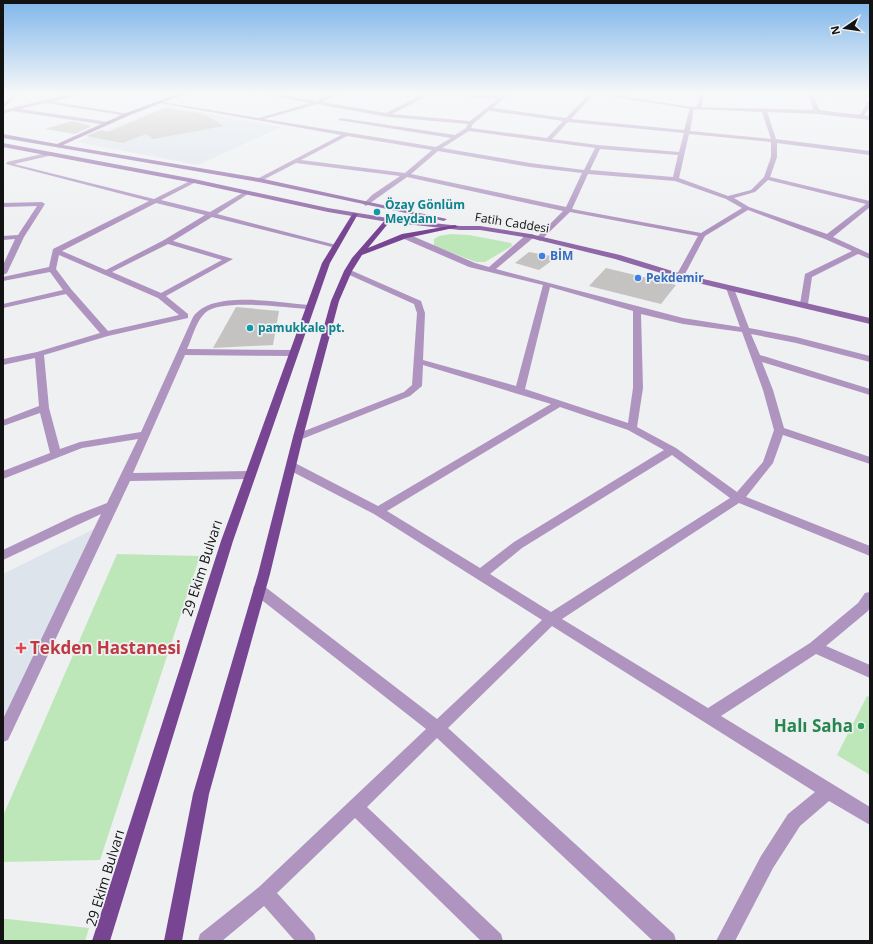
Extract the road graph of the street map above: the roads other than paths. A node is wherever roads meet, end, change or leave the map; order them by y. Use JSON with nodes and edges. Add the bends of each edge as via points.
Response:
{"nodes":[{"id":1,"x":15,"y":138,"type":"edge"},
{"id":2,"x":68,"y":138,"type":"edge"},
{"id":3,"x":74,"y":138,"type":"edge"},
{"id":4,"x":75,"y":138,"type":"edge"},
{"id":5,"x":338,"y":138,"type":"edge"},
{"id":6,"x":376,"y":138,"type":"edge"},
{"id":7,"x":454,"y":138,"type":"edge"},
{"id":8,"x":537,"y":138,"type":"edge"},
{"id":9,"x":686,"y":138,"type":"edge"},
{"id":10,"x":742,"y":138,"type":"edge"},
{"id":11,"x":773,"y":138,"type":"edge"},
{"id":12,"x":548,"y":140,"type":"joint"},
{"id":13,"x":774,"y":141,"type":"junction"},
{"id":14,"x":38,"y":142,"type":"junction"},
{"id":15,"x":3,"y":145,"type":"edge"},
{"id":16,"x":58,"y":145,"type":"junction"},
{"id":17,"x":598,"y":147,"type":"junction"},
{"id":18,"x":18,"y":148,"type":"junction"},
{"id":19,"x":74,"y":148,"type":"junction"},
{"id":20,"x":438,"y":149,"type":"junction"},
{"id":21,"x":870,"y":153,"type":"edge"},
{"id":22,"x":51,"y":154,"type":"junction"},
{"id":23,"x":683,"y":154,"type":"junction"},
{"id":24,"x":70,"y":158,"type":"junction"},
{"id":25,"x":295,"y":161,"type":"junction"},
{"id":26,"x":6,"y":165,"type":"edge"},
{"id":27,"x":586,"y":172,"type":"junction"},
{"id":28,"x":406,"y":175,"type":"junction"},
{"id":29,"x":767,"y":178,"type":"junction"},
{"id":30,"x":676,"y":179,"type":"junction"},
{"id":31,"x":259,"y":180,"type":"junction"},
{"id":32,"x":194,"y":181,"type":"junction"},
{"id":33,"x":246,"y":193,"type":"junction"},
{"id":34,"x":728,"y":198,"type":"junction"},
{"id":35,"x":156,"y":199,"type":"junction"},
{"id":36,"x":870,"y":203,"type":"edge"},
{"id":37,"x":366,"y":204,"type":"junction"},
{"id":38,"x":3,"y":205,"type":"edge"},
{"id":39,"x":747,"y":208,"type":"junction"},
{"id":40,"x":568,"y":210,"type":"junction"},
{"id":41,"x":212,"y":214,"type":"junction"},
{"id":42,"x":355,"y":214,"type":"junction"},
{"id":43,"x":392,"y":215,"type":"junction"},
{"id":44,"x":455,"y":227,"type":"junction"},
{"id":45,"x":480,"y":228,"type":"junction"},
{"id":46,"x":702,"y":234,"type":"junction"},
{"id":47,"x":405,"y":236,"type":"junction"},
{"id":48,"x":530,"y":236,"type":"junction"},
{"id":49,"x":20,"y":237,"type":"junction"},
{"id":50,"x":828,"y":237,"type":"junction"},
{"id":51,"x":3,"y":238,"type":"edge"},
{"id":52,"x":540,"y":239,"type":"junction"},
{"id":53,"x":167,"y":242,"type":"junction"},
{"id":54,"x":336,"y":246,"type":"junction"},
{"id":55,"x":56,"y":251,"type":"junction"},
{"id":56,"x":856,"y":252,"type":"junction"},
{"id":57,"x":360,"y":254,"type":"junction"},
{"id":58,"x":6,"y":256,"type":"edge"},
{"id":59,"x":870,"y":257,"type":"edge"},
{"id":60,"x":52,"y":269,"type":"junction"},
{"id":61,"x":490,"y":270,"type":"junction"},
{"id":62,"x":348,"y":271,"type":"junction"},
{"id":63,"x":3,"y":273,"type":"edge"},
{"id":64,"x":105,"y":273,"type":"junction"},
{"id":65,"x":680,"y":276,"type":"junction"},
{"id":66,"x":3,"y":280,"type":"edge"},
{"id":67,"x":547,"y":284,"type":"junction"},
{"id":68,"x":730,"y":288,"type":"junction"},
{"id":69,"x":68,"y":291,"type":"junction"},
{"id":70,"x":161,"y":296,"type":"junction"},
{"id":71,"x":804,"y":304,"type":"junction"},
{"id":72,"x":3,"y":306,"type":"edge"},
{"id":73,"x":309,"y":308,"type":"junction"},
{"id":74,"x":637,"y":310,"type":"junction"},
{"id":75,"x":185,"y":316,"type":"junction"},
{"id":76,"x":197,"y":317,"type":"junction"},
{"id":77,"x":870,"y":321,"type":"edge"},
{"id":78,"x":745,"y":330,"type":"junction"},
{"id":79,"x":106,"y":334,"type":"junction"},
{"id":80,"x":181,"y":352,"type":"junction"},
{"id":81,"x":293,"y":352,"type":"junction"},
{"id":82,"x":39,"y":354,"type":"junction"},
{"id":83,"x":756,"y":357,"type":"junction"},
{"id":84,"x":870,"y":359,"type":"edge"},
{"id":85,"x":418,"y":361,"type":"junction"},
{"id":86,"x":3,"y":362,"type":"edge"},
{"id":87,"x":520,"y":390,"type":"junction"},
{"id":88,"x":870,"y":392,"type":"edge"},
{"id":89,"x":559,"y":403,"type":"junction"},
{"id":90,"x":44,"y":408,"type":"junction"},
{"id":91,"x":3,"y":423,"type":"edge"},
{"id":92,"x":632,"y":428,"type":"junction"},
{"id":93,"x":779,"y":430,"type":"junction"},
{"id":94,"x":144,"y":435,"type":"junction"},
{"id":95,"x":298,"y":437,"type":"junction"},
{"id":96,"x":672,"y":450,"type":"junction"},
{"id":97,"x":56,"y":454,"type":"junction"},
{"id":98,"x":870,"y":461,"type":"edge"},
{"id":99,"x":291,"y":466,"type":"junction"},
{"id":100,"x":3,"y":475,"type":"edge"},
{"id":101,"x":250,"y":475,"type":"junction"},
{"id":102,"x":126,"y":477,"type":"junction"},
{"id":103,"x":738,"y":498,"type":"junction"},
{"id":104,"x":111,"y":506,"type":"junction"},
{"id":105,"x":378,"y":511,"type":"junction"},
{"id":106,"x":870,"y":551,"type":"edge"},
{"id":107,"x":3,"y":554,"type":"edge"},
{"id":108,"x":481,"y":575,"type":"junction"},
{"id":109,"x":259,"y":590,"type":"junction"},
{"id":110,"x":870,"y":597,"type":"edge"},
{"id":111,"x":551,"y":619,"type":"junction"},
{"id":112,"x":815,"y":647,"type":"junction"},
{"id":113,"x":870,"y":672,"type":"edge"},
{"id":114,"x":708,"y":716,"type":"junction"},
{"id":115,"x":437,"y":728,"type":"junction"},
{"id":116,"x":3,"y":735,"type":"edge"},
{"id":117,"x":828,"y":791,"type":"junction"},
{"id":118,"x":355,"y":807,"type":"junction"},
{"id":119,"x":870,"y":817,"type":"edge"},
{"id":120,"x":265,"y":893,"type":"junction"},
{"id":121,"x":101,"y":941,"type":"edge"},
{"id":122,"x":173,"y":941,"type":"edge"},
{"id":123,"x":207,"y":941,"type":"edge"},
{"id":124,"x":307,"y":941,"type":"edge"},
{"id":125,"x":494,"y":941,"type":"edge"},
{"id":126,"x":667,"y":941,"type":"edge"},
{"id":127,"x":726,"y":941,"type":"edge"}],
"edges":[{"from":1,"to":14,"type":"main road"},
{"from":2,"to":14,"type":"main road"},
{"from":3,"to":16,"type":"main road"},
{"from":4,"to":19,"type":"main road"},
{"from":5,"to":25,"type":"street"},
{"from":6,"to":20,"type":"street"},
{"from":7,"to":20,"type":"street"},
{"from":8,"to":12,"type":"street"},
{"from":9,"to":23,"type":"street"},
{"from":10,"to":13,"type":"street"},
{"from":11,"to":13,"type":"street"},
{"from":12,"to":17,"type":"street"},
{"from":13,"to":21,"type":"street"},
{"from":13,"to":29,"type":"street","via":[[774,157]]},
{"from":14,"to":16,"type":"main road"},
{"from":15,"to":18,"type":"main road"},
{"from":16,"to":18,"type":"main road"},
{"from":16,"to":19,"type":"main road"},
{"from":16,"to":24,"type":"main road","via":[[60,151]]},
{"from":17,"to":23,"type":"street"},
{"from":17,"to":27,"type":"street"},
{"from":18,"to":22,"type":"main road","name":"Fatih Caddesi"},
{"from":18,"to":26,"type":"street","via":[[20,155]]},
{"from":19,"to":31,"type":"main road"},
{"from":20,"to":27,"type":"street"},
{"from":20,"to":28,"type":"street"},
{"from":22,"to":24,"type":"main road","name":"Fatih Caddesi"},
{"from":22,"to":26,"type":"street","via":[[25,158]]},
{"from":23,"to":30,"type":"street"},
{"from":24,"to":32,"type":"main road","name":"Fatih Caddesi"},
{"from":25,"to":28,"type":"street"},
{"from":25,"to":31,"type":"street"},
{"from":26,"to":35,"type":"street"},
{"from":27,"to":30,"type":"street"},
{"from":27,"to":40,"type":"street"},
{"from":28,"to":37,"type":"street"},
{"from":28,"to":40,"type":"street"},
{"from":29,"to":34,"type":"street","via":[[753,191]]},
{"from":29,"to":36,"type":"street"},
{"from":30,"to":34,"type":"street"},
{"from":31,"to":37,"type":"main road"},
{"from":32,"to":33,"type":"main road","name":"Fatih Caddesi"},
{"from":32,"to":35,"type":"street"},
{"from":33,"to":41,"type":"street"},
{"from":33,"to":42,"type":"main road","name":"Fatih Caddesi"},
{"from":34,"to":39,"type":"street"},
{"from":35,"to":41,"type":"street"},
{"from":35,"to":55,"type":"street"},
{"from":36,"to":50,"type":"street"},
{"from":37,"to":42,"type":"main road"},
{"from":37,"to":43,"type":"main road"},
{"from":38,"to":49,"type":"street","via":[[42,204]]},
{"from":39,"to":46,"type":"street"},
{"from":39,"to":50,"type":"street"},
{"from":40,"to":46,"type":"street"},
{"from":40,"to":52,"type":"street"},
{"from":41,"to":53,"type":"street"},
{"from":41,"to":54,"type":"street"},
{"from":42,"to":43,"type":"main road","name":"Fatih Caddesi"},
{"from":42,"to":54,"type":"main road","name":"29 Ekim Bulvarı"},
{"from":43,"to":44,"type":"main road","name":"Fatih Caddesi"},
{"from":43,"to":45,"type":"main road"},
{"from":43,"to":57,"type":"main road"},
{"from":44,"to":45,"type":"main road","name":"Fatih Caddesi"},
{"from":44,"to":47,"type":"main road"},
{"from":45,"to":48,"type":"main road","name":"Fatih Caddesi"},
{"from":46,"to":65,"type":"street"},
{"from":47,"to":57,"type":"main road"},
{"from":47,"to":61,"type":"street","via":[[472,266]]},
{"from":48,"to":52,"type":"main road","name":"Fatih Caddesi"},
{"from":48,"to":61,"type":"street"},
{"from":49,"to":51,"type":"street"},
{"from":49,"to":58,"type":"street"},
{"from":50,"to":56,"type":"street"},
{"from":52,"to":65,"type":"main road","name":"Fatih Caddesi","via":[[617,257]]},
{"from":53,"to":64,"type":"street"},
{"from":53,"to":70,"type":"street","via":[[229,259]]},
{"from":54,"to":73,"type":"main road","name":"29 Ekim Bulvarı","via":[[326,263]]},
{"from":55,"to":60,"type":"street"},
{"from":55,"to":64,"type":"street"},
{"from":56,"to":59,"type":"street"},
{"from":56,"to":71,"type":"street","via":[[808,276]]},
{"from":57,"to":62,"type":"main road"},
{"from":58,"to":63,"type":"street"},
{"from":60,"to":66,"type":"street"},
{"from":60,"to":69,"type":"street"},
{"from":61,"to":67,"type":"street"},
{"from":62,"to":85,"type":"street","via":[[418,303],[421,313]]},
{"from":62,"to":95,"type":"main road","via":[[335,301]]},
{"from":64,"to":70,"type":"street"},
{"from":65,"to":68,"type":"main road","name":"Fatih Caddesi"},
{"from":67,"to":74,"type":"street"},
{"from":67,"to":87,"type":"street"},
{"from":68,"to":71,"type":"main road","name":"Fatih Caddesi"},
{"from":68,"to":78,"type":"street"},
{"from":69,"to":72,"type":"street"},
{"from":69,"to":79,"type":"street"},
{"from":70,"to":75,"type":"street"},
{"from":71,"to":77,"type":"main road","name":"Fatih Caddesi"},
{"from":73,"to":76,"type":"street","via":[[219,304],[206,308]]},
{"from":73,"to":81,"type":"main road","name":"29 Ekim Bulvarı"},
{"from":74,"to":78,"type":"street","via":[[683,322]]},
{"from":74,"to":92,"type":"street","via":[[638,388]]},
{"from":75,"to":76,"type":"street"},
{"from":75,"to":79,"type":"street"},
{"from":76,"to":80,"type":"street"},
{"from":78,"to":83,"type":"street"},
{"from":78,"to":84,"type":"street"},
{"from":79,"to":82,"type":"street"},
{"from":80,"to":81,"type":"street"},
{"from":80,"to":94,"type":"street"},
{"from":81,"to":101,"type":"main road","name":"29 Ekim Bulvarı"},
{"from":82,"to":86,"type":"street"},
{"from":82,"to":90,"type":"street"},
{"from":83,"to":88,"type":"street"},
{"from":83,"to":93,"type":"street"},
{"from":85,"to":87,"type":"street"},
{"from":85,"to":95,"type":"street","via":[[417,386],[407,394]]},
{"from":87,"to":89,"type":"street"},
{"from":89,"to":92,"type":"street"},
{"from":89,"to":105,"type":"street"},
{"from":90,"to":91,"type":"street"},
{"from":90,"to":97,"type":"street"},
{"from":92,"to":96,"type":"street"},
{"from":93,"to":98,"type":"street"},
{"from":93,"to":103,"type":"street","via":[[768,463]]},
{"from":94,"to":97,"type":"street","via":[[80,445]]},
{"from":94,"to":102,"type":"street"},
{"from":95,"to":99,"type":"main road"},
{"from":96,"to":103,"type":"street"},
{"from":96,"to":108,"type":"street","via":[[518,545]]},
{"from":97,"to":100,"type":"street"},
{"from":99,"to":105,"type":"street"},
{"from":99,"to":109,"type":"main road"},
{"from":101,"to":102,"type":"street"},
{"from":101,"to":121,"type":"main road","name":"29 Ekim Bulvarı","via":[[224,548]]},
{"from":102,"to":104,"type":"street"},
{"from":103,"to":106,"type":"street"},
{"from":103,"to":111,"type":"street"},
{"from":104,"to":107,"type":"street"},
{"from":104,"to":116,"type":"street"},
{"from":105,"to":108,"type":"street"},
{"from":108,"to":111,"type":"street"},
{"from":109,"to":115,"type":"street"},
{"from":109,"to":122,"type":"main road","via":[[201,794]]},
{"from":110,"to":112,"type":"street","via":[[863,607]]},
{"from":111,"to":114,"type":"street"},
{"from":111,"to":115,"type":"street"},
{"from":112,"to":113,"type":"street"},
{"from":112,"to":114,"type":"street"},
{"from":114,"to":117,"type":"street"},
{"from":115,"to":118,"type":"street"},
{"from":115,"to":126,"type":"street"},
{"from":117,"to":119,"type":"street"},
{"from":117,"to":127,"type":"street","via":[[794,820],[767,862]]},
{"from":118,"to":120,"type":"street"},
{"from":118,"to":125,"type":"street"},
{"from":120,"to":123,"type":"street"},
{"from":120,"to":124,"type":"street"}]}
